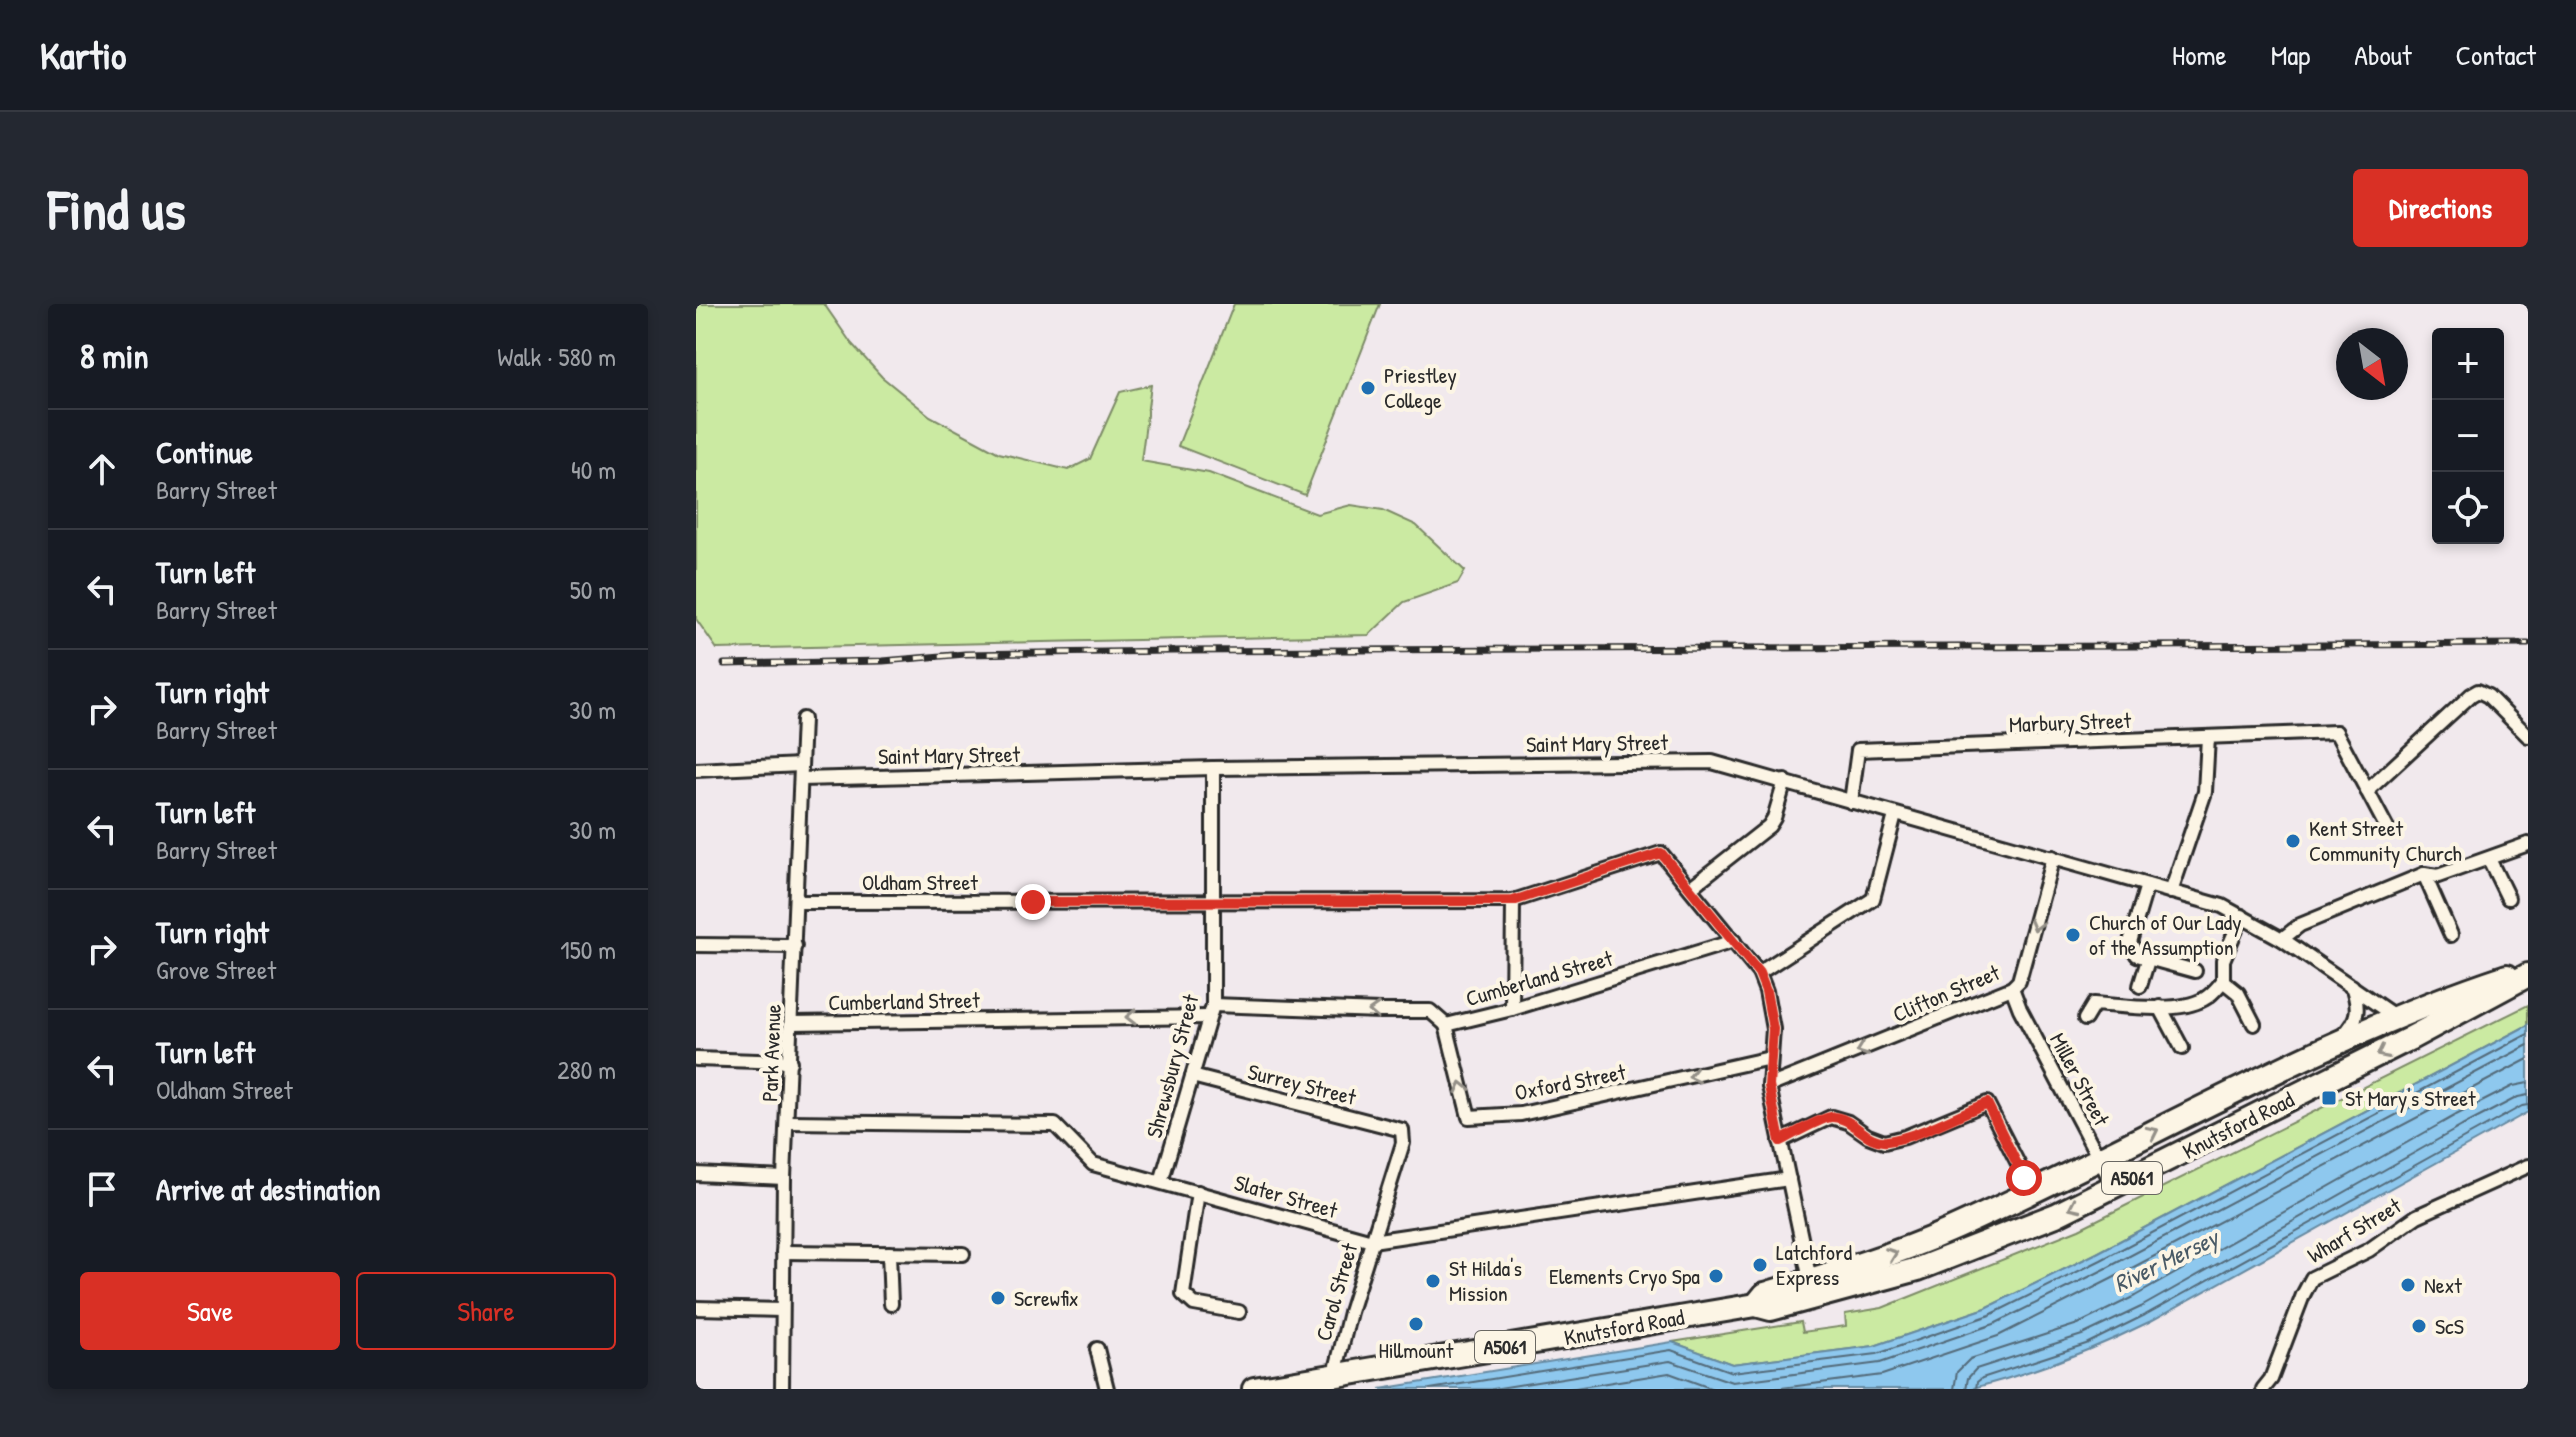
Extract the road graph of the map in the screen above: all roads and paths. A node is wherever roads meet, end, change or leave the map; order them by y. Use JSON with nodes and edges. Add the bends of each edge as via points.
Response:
{"nodes":[{"id":1,"x":803,"y":719,"type":"dead end"},
{"id":2,"x":2528,"y":736,"type":"edge"},
{"id":3,"x":2208,"y":737,"type":"junction"},
{"id":4,"x":801,"y":765,"type":"junction"},
{"id":5,"x":1213,"y":768,"type":"junction"},
{"id":6,"x":696,"y":770,"type":"edge"},
{"id":7,"x":801,"y":779,"type":"junction"},
{"id":8,"x":1785,"y":781,"type":"junction"},
{"id":9,"x":2367,"y":791,"type":"junction"},
{"id":10,"x":1851,"y":802,"type":"junction"},
{"id":11,"x":1895,"y":815,"type":"junction"},
{"id":12,"x":2388,"y":830,"type":"dead end"},
{"id":13,"x":2528,"y":844,"type":"edge"},
{"id":14,"x":2053,"y":857,"type":"junction"},
{"id":15,"x":2489,"y":859,"type":"junction"},
{"id":16,"x":2424,"y":874,"type":"junction"},
{"id":17,"x":2147,"y":885,"type":"junction"},
{"id":18,"x":1690,"y":888,"type":"junction"},
{"id":19,"x":2171,"y":892,"type":"junction"},
{"id":20,"x":2508,"y":898,"type":"dead end"},
{"id":21,"x":1513,"y":901,"type":"junction"},
{"id":22,"x":796,"y":902,"type":"junction"},
{"id":23,"x":1212,"y":902,"type":"junction"},
{"id":24,"x":2242,"y":916,"type":"junction"},
{"id":25,"x":2451,"y":935,"type":"dead end"},
{"id":26,"x":2282,"y":939,"type":"junction"},
{"id":27,"x":1734,"y":941,"type":"junction"},
{"id":28,"x":696,"y":945,"type":"edge"},
{"id":29,"x":795,"y":946,"type":"junction"},
{"id":30,"x":2148,"y":960,"type":"junction"},
{"id":31,"x":2528,"y":969,"type":"edge"},
{"id":32,"x":2195,"y":971,"type":"dead end"},
{"id":33,"x":1759,"y":973,"type":"junction"},
{"id":34,"x":2528,"y":975,"type":"edge"},
{"id":35,"x":2223,"y":981,"type":"junction"},
{"id":36,"x":2140,"y":986,"type":"dead end"},
{"id":37,"x":2352,"y":986,"type":"junction"},
{"id":38,"x":2012,"y":988,"type":"junction"},
{"id":39,"x":2160,"y":1007,"type":"junction"},
{"id":40,"x":1512,"y":1009,"type":"junction"},
{"id":41,"x":1211,"y":1011,"type":"junction"},
{"id":42,"x":2398,"y":1017,"type":"junction"},
{"id":43,"x":2085,"y":1019,"type":"dead end"},
{"id":44,"x":792,"y":1023,"type":"junction"},
{"id":45,"x":2254,"y":1024,"type":"dead end"},
{"id":46,"x":1446,"y":1025,"type":"junction"},
{"id":47,"x":2409,"y":1039,"type":"junction"},
{"id":48,"x":2182,"y":1048,"type":"dead end"},
{"id":49,"x":2329,"y":1048,"type":"junction"},
{"id":50,"x":1770,"y":1058,"type":"junction"},
{"id":51,"x":696,"y":1059,"type":"edge"},
{"id":52,"x":790,"y":1062,"type":"junction"},
{"id":53,"x":1192,"y":1076,"type":"junction"},
{"id":54,"x":1769,"y":1086,"type":"junction"},
{"id":55,"x":788,"y":1122,"type":"junction"},
{"id":56,"x":1402,"y":1130,"type":"joint"},
{"id":57,"x":1780,"y":1141,"type":"junction"},
{"id":58,"x":2099,"y":1159,"type":"junction"},
{"id":59,"x":2528,"y":1166,"type":"edge"},
{"id":60,"x":696,"y":1174,"type":"edge"},
{"id":61,"x":784,"y":1178,"type":"junction"},
{"id":62,"x":1789,"y":1179,"type":"junction"},
{"id":63,"x":1161,"y":1182,"type":"junction"},
{"id":64,"x":2114,"y":1187,"type":"junction"},
{"id":65,"x":2032,"y":1191,"type":"junction"},
{"id":66,"x":1198,"y":1192,"type":"junction"},
{"id":67,"x":1372,"y":1241,"type":"junction"},
{"id":68,"x":783,"y":1252,"type":"junction"},
{"id":69,"x":889,"y":1253,"type":"junction"},
{"id":70,"x":963,"y":1254,"type":"dead end"},
{"id":71,"x":1810,"y":1280,"type":"junction"},
{"id":72,"x":891,"y":1304,"type":"dead end"},
{"id":73,"x":1756,"y":1305,"type":"junction"},
{"id":74,"x":696,"y":1308,"type":"edge"},
{"id":75,"x":781,"y":1310,"type":"junction"},
{"id":76,"x":1239,"y":1312,"type":"dead end"},
{"id":77,"x":1097,"y":1349,"type":"dead end"},
{"id":78,"x":1335,"y":1374,"type":"junction"},
{"id":79,"x":782,"y":1389,"type":"edge"},
{"id":80,"x":1107,"y":1389,"type":"edge"},
{"id":81,"x":1254,"y":1389,"type":"edge"},
{"id":82,"x":2263,"y":1389,"type":"edge"}],
"edges":[{"from":1,"to":4,"type":"street","name":"Park Avenue"},
{"from":2,"to":9,"type":"street","via":[[2478,691]]},
{"from":3,"to":9,"type":"street","name":"Marbury Street","via":[[2336,732]]},
{"from":3,"to":10,"type":"street","name":"Marbury Street","via":[[1858,750]]},
{"from":3,"to":19,"type":"street","via":[[2205,792]]},
{"from":4,"to":6,"type":"street"},
{"from":4,"to":7,"type":"street","name":"Park Avenue"},
{"from":5,"to":7,"type":"street","name":"Saint Mary Street"},
{"from":5,"to":8,"type":"street","name":"Saint Mary Street","via":[[1712,762]]},
{"from":5,"to":23,"type":"street","name":"Shrewsbury Street"},
{"from":7,"to":22,"type":"street","name":"Park Avenue"},
{"from":8,"to":10,"type":"street","name":"Saint Mary Street"},
{"from":8,"to":18,"type":"street","via":[[1769,826]]},
{"from":9,"to":12,"type":"street"},
{"from":10,"to":11,"type":"street","name":"Saint Mary Street"},
{"from":11,"to":14,"type":"street","name":"Saint Mary Street"},
{"from":11,"to":33,"type":"street","via":[[1873,899]]},
{"from":13,"to":15,"type":"street"},
{"from":14,"to":17,"type":"street","name":"Saint Mary Street"},
{"from":14,"to":38,"type":"street","name":"Clifton Street","one_way":true,"via":[[2019,981]]},
{"from":15,"to":16,"type":"street","via":[[2438,876]]},
{"from":15,"to":20,"type":"street"},
{"from":16,"to":25,"type":"street"},
{"from":16,"to":26,"type":"street","via":[[2300,925]]},
{"from":17,"to":19,"type":"street","name":"Saint Mary Street"},
{"from":17,"to":30,"type":"street","via":[[2130,942],[2137,955]]},
{"from":18,"to":21,"type":"street","name":"Oldham Street","via":[[1661,853]]},
{"from":18,"to":27,"type":"street"},
{"from":19,"to":24,"type":"street","name":"Saint Mary Street"},
{"from":21,"to":23,"type":"street","name":"Oldham Street"},
{"from":21,"to":40,"type":"street"},
{"from":22,"to":23,"type":"street","name":"Oldham Street"},
{"from":22,"to":29,"type":"street","name":"Park Avenue"},
{"from":23,"to":41,"type":"street","name":"Shrewsbury Street"},
{"from":24,"to":26,"type":"street","name":"Saint Mary Street"},
{"from":24,"to":35,"type":"street","via":[[2223,960]]},
{"from":26,"to":37,"type":"street","name":"Saint Mary Street"},
{"from":27,"to":33,"type":"street"},
{"from":27,"to":40,"type":"street","name":"Cumberland Street"},
{"from":28,"to":29,"type":"street"},
{"from":29,"to":44,"type":"street","name":"Park Avenue"},
{"from":30,"to":32,"type":"street"},
{"from":30,"to":36,"type":"street"},
{"from":31,"to":42,"type":"highway","name":"Knutsford Road","number":"A5061"},
{"from":33,"to":50,"type":"street","via":[[1773,1029]]},
{"from":34,"to":47,"type":"highway","name":"Knutsford Road","number":"A5061"},
{"from":35,"to":39,"type":"street","via":[[2204,999]]},
{"from":35,"to":45,"type":"street","via":[[2238,993]]},
{"from":37,"to":42,"type":"street","name":"Saint Mary Street"},
{"from":37,"to":49,"type":"street","via":[[2357,1016]]},
{"from":38,"to":54,"type":"street","name":"Clifton Street","one_way":true},
{"from":38,"to":58,"type":"street","name":"Miller Street"},
{"from":39,"to":43,"type":"street","via":[[2094,1004]]},
{"from":39,"to":48,"type":"street"},
{"from":40,"to":46,"type":"street","name":"Cumberland Street"},
{"from":41,"to":44,"type":"street","name":"Cumberland Street","one_way":true},
{"from":46,"to":41,"type":"street","name":"Cumberland Street","one_way":true,"via":[[1430,1011]]},
{"from":41,"to":53,"type":"street","name":"Shrewsbury Street"},
{"from":42,"to":47,"type":"street","name":"Saint Mary Street"},
{"from":42,"to":49,"type":"highway","name":"Knutsford Road","number":"A5061"},
{"from":44,"to":52,"type":"street","name":"Park Avenue"},
{"from":50,"to":46,"type":"street","name":"Oxford Street","one_way":true,"via":[[1521,1114],[1469,1117]]},
{"from":47,"to":64,"type":"highway","name":"Knutsford Road","number":"A5061","one_way":true},
{"from":58,"to":49,"type":"highway","name":"Knutsford Road","number":"A5061","one_way":true},
{"from":50,"to":54,"type":"street"},
{"from":51,"to":52,"type":"street"},
{"from":52,"to":55,"type":"street","name":"Park Avenue"},
{"from":53,"to":56,"type":"street","name":"Surrey Street"},
{"from":53,"to":63,"type":"street","name":"Shrewsbury Street"},
{"from":54,"to":57,"type":"street"},
{"from":55,"to":61,"type":"street","name":"Park Avenue"},
{"from":55,"to":63,"type":"street","name":"Slater Street","via":[[1055,1125],[1093,1164]]},
{"from":56,"to":67,"type":"street","name":"Carol Street","via":[[1403,1143]]},
{"from":57,"to":62,"type":"street"},
{"from":57,"to":65,"type":"street","via":[[1831,1117],[1884,1142],[1987,1103]]},
{"from":58,"to":64,"type":"street","name":"Miller Street"},
{"from":58,"to":65,"type":"highway","name":"Knutsford Road","number":"A5061"},
{"from":59,"to":82,"type":"street","name":"Wharf Street","via":[[2417,1216],[2369,1250],[2312,1278]]},
{"from":60,"to":61,"type":"street"},
{"from":61,"to":68,"type":"street","name":"Park Avenue"},
{"from":62,"to":67,"type":"street","name":"Slater Street"},
{"from":62,"to":71,"type":"street"},
{"from":63,"to":66,"type":"street","name":"Slater Street"},
{"from":64,"to":73,"type":"highway","name":"Knutsford Road","number":"A5061","one_way":true,"via":[[1918,1269],[1771,1309]]},
{"from":71,"to":65,"type":"highway","name":"Knutsford Road","number":"A5061","one_way":true,"via":[[1886,1257]]},
{"from":66,"to":67,"type":"street","name":"Slater Street"},
{"from":66,"to":76,"type":"street","via":[[1183,1294],[1194,1304]]},
{"from":67,"to":78,"type":"street","name":"Carol Street"},
{"from":68,"to":69,"type":"street"},
{"from":68,"to":75,"type":"street","name":"Park Avenue"},
{"from":69,"to":70,"type":"street"},
{"from":69,"to":72,"type":"street"},
{"from":71,"to":73,"type":"highway","name":"Knutsford Road","number":"A5061","via":[[1765,1294]]},
{"from":73,"to":78,"type":"highway","name":"Knutsford Road","number":"A5061"},
{"from":74,"to":75,"type":"street"},
{"from":75,"to":79,"type":"street","name":"Park Avenue"},
{"from":77,"to":80,"type":"street"},
{"from":78,"to":81,"type":"highway","name":"Knutsford Road","number":"A5061"}]}
